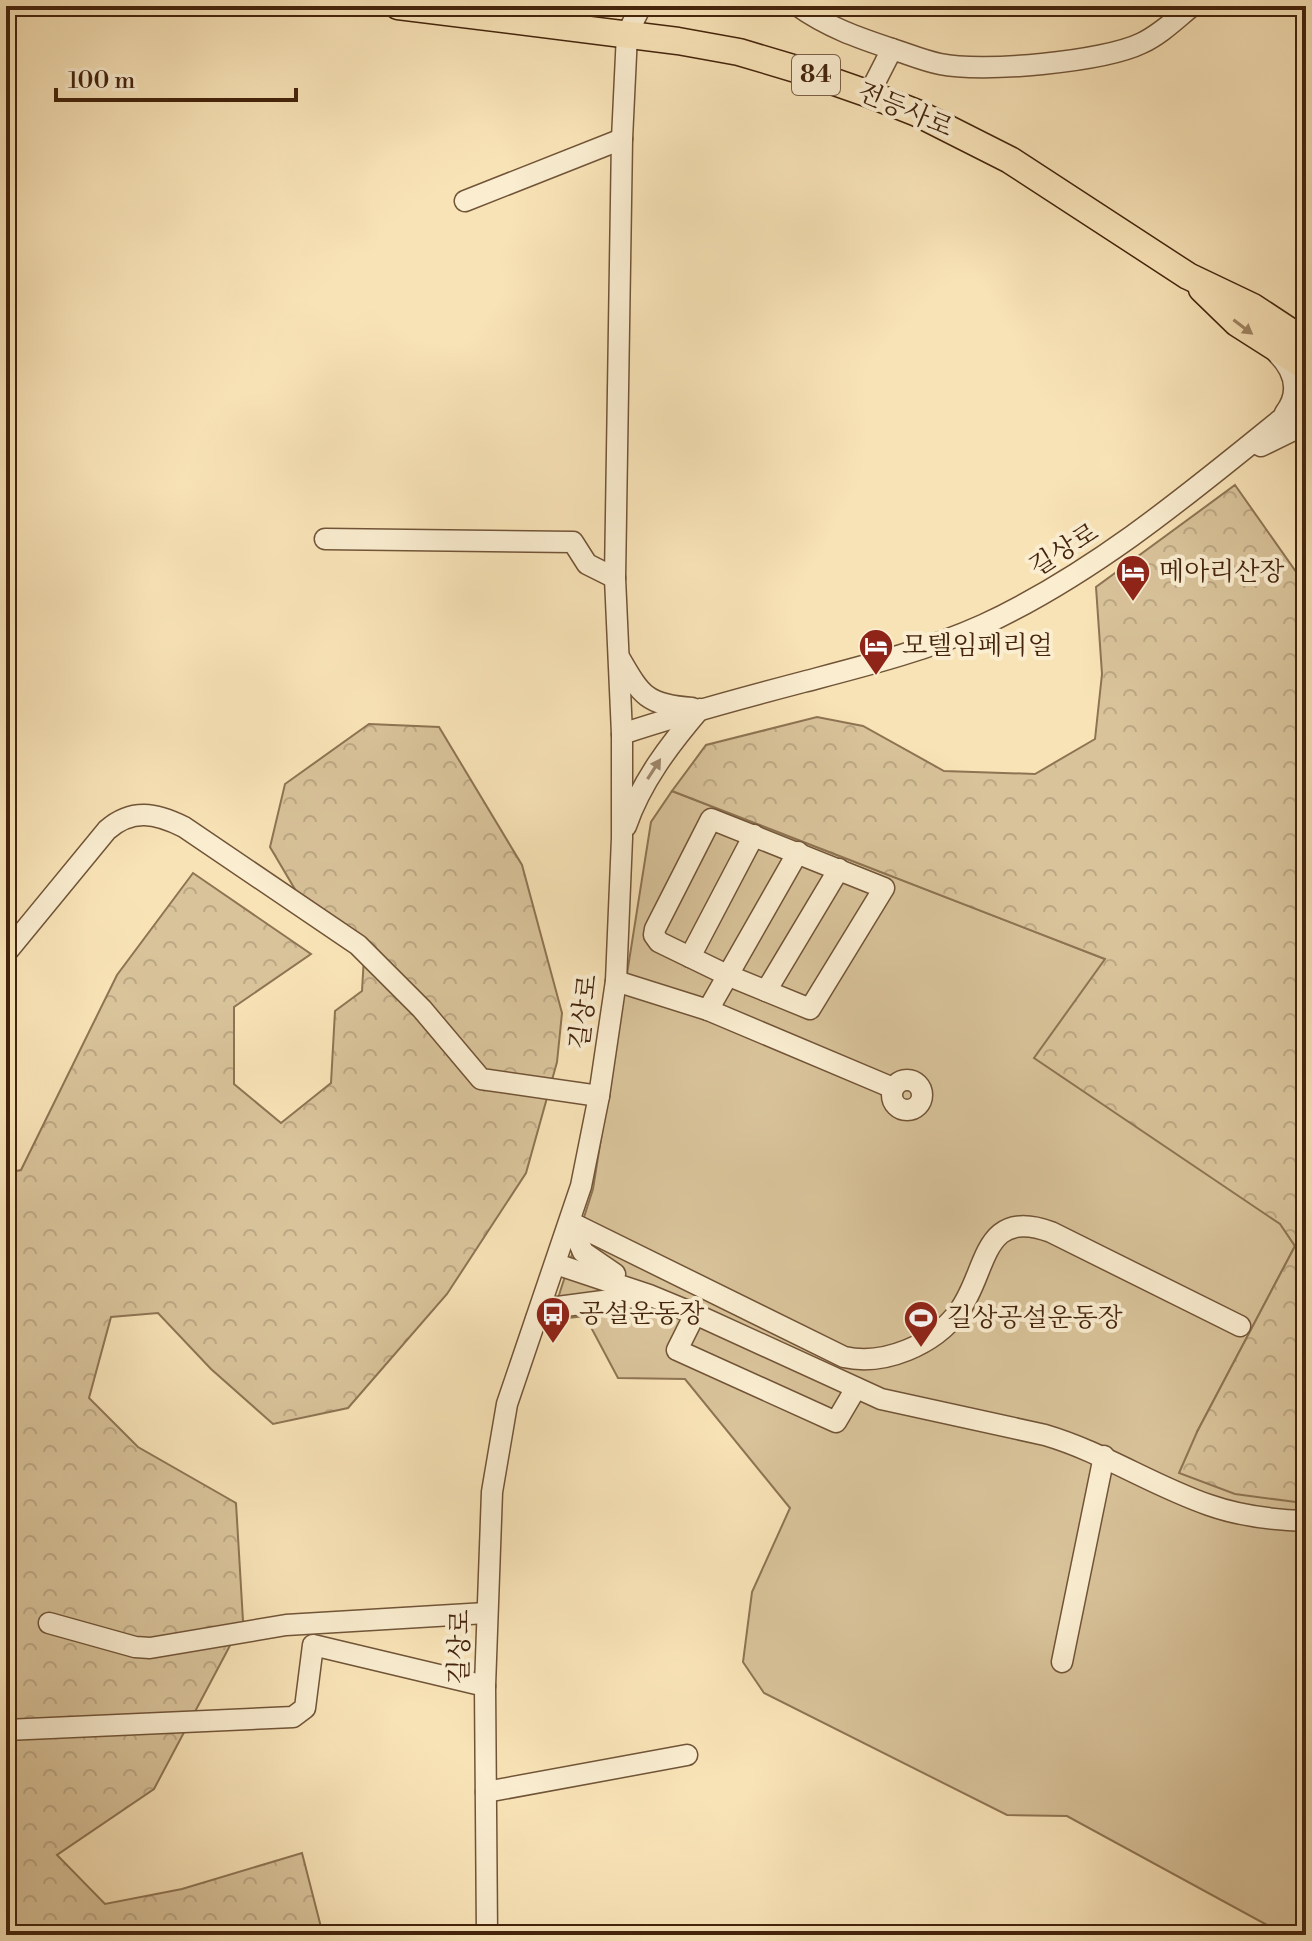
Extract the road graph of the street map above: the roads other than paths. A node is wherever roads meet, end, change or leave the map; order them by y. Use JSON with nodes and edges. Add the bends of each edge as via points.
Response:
{"nodes":[{"id":1,"x":398,"y":6,"type":"edge"},
{"id":2,"x":641,"y":6,"type":"edge"},
{"id":3,"x":798,"y":6,"type":"edge"},
{"id":4,"x":1192,"y":6,"type":"edge"},
{"id":5,"x":627,"y":34,"type":"junction"},
{"id":6,"x":892,"y":49,"type":"junction"},
{"id":7,"x":869,"y":94,"type":"junction"},
{"id":8,"x":622,"y":139,"type":"junction"},
{"id":9,"x":465,"y":201,"type":"dead end"},
{"id":10,"x":1188,"y":276,"type":"junction"},
{"id":11,"x":1306,"y":342,"type":"edge"},
{"id":12,"x":1275,"y":350,"type":"junction"},
{"id":13,"x":1306,"y":367,"type":"edge"},
{"id":14,"x":1306,"y":399,"type":"edge"},
{"id":15,"x":1280,"y":420,"type":"junction"},
{"id":16,"x":1305,"y":427,"type":"edge"},
{"id":17,"x":1212,"y":473,"type":"junction"},
{"id":18,"x":325,"y":539,"type":"dead end"},
{"id":19,"x":615,"y":578,"type":"junction"},
{"id":20,"x":618,"y":656,"type":"junction"},
{"id":21,"x":700,"y":709,"type":"junction"},
{"id":22,"x":622,"y":734,"type":"junction"},
{"id":23,"x":754,"y":835,"type":"junction"},
{"id":24,"x":622,"y":838,"type":"junction"},
{"id":25,"x":798,"y":852,"type":"junction"},
{"id":26,"x":839,"y":869,"type":"junction"},
{"id":27,"x":6,"y":953,"type":"edge"},
{"id":28,"x":690,"y":957,"type":"junction"},
{"id":29,"x":727,"y":975,"type":"junction"},
{"id":30,"x":616,"y":981,"type":"junction"},
{"id":31,"x":766,"y":991,"type":"junction"},
{"id":32,"x":708,"y":1010,"type":"junction"},
{"id":33,"x":893,"y":1088,"type":"dead end"},
{"id":34,"x":599,"y":1096,"type":"junction"},
{"id":35,"x":570,"y":1222,"type":"junction"},
{"id":36,"x":556,"y":1264,"type":"junction"},
{"id":37,"x":649,"y":1295,"type":"junction"},
{"id":38,"x":695,"y":1314,"type":"junction"},
{"id":39,"x":536,"y":1319,"type":"junction"},
{"id":40,"x":1240,"y":1326,"type":"dead end"},
{"id":41,"x":856,"y":1388,"type":"junction"},
{"id":42,"x":1104,"y":1456,"type":"junction"},
{"id":43,"x":1306,"y":1521,"type":"edge"},
{"id":44,"x":486,"y":1613,"type":"junction"},
{"id":45,"x":49,"y":1623,"type":"dead end"},
{"id":46,"x":1062,"y":1662,"type":"dead end"},
{"id":47,"x":485,"y":1686,"type":"junction"},
{"id":48,"x":6,"y":1730,"type":"edge"},
{"id":49,"x":687,"y":1755,"type":"dead end"},
{"id":50,"x":486,"y":1792,"type":"junction"},
{"id":51,"x":487,"y":1935,"type":"edge"}],
"edges":[{"from":1,"to":5,"type":"main road","name":"전등사로","number":"84"},
{"from":2,"to":5,"type":"street"},
{"from":3,"to":6,"type":"street","via":[[850,35]]},
{"from":4,"to":6,"type":"street","via":[[1144,42],[1102,55],[971,67]]},
{"from":5,"to":7,"type":"main road","name":"전등사로","number":"84","via":[[739,52]]},
{"from":5,"to":8,"type":"street"},
{"from":6,"to":7,"type":"street"},
{"from":7,"to":10,"type":"main road","name":"전등사로","number":"84","via":[[1010,160]]},
{"from":8,"to":9,"type":"street"},
{"from":8,"to":19,"type":"street"},
{"from":10,"to":11,"type":"main road","name":"전등사로","number":"84","via":[[1253,307]]},
{"from":10,"to":12,"type":"main road","name":"전등사로","number":"84","one_way":true,"via":[[1237,323]]},
{"from":12,"to":13,"type":"main road","name":"전등사로","number":"84"},
{"from":12,"to":15,"type":"street","via":[[1290,369],[1295,390]]},
{"from":14,"to":15,"type":"street","name":"길상로"},
{"from":15,"to":17,"type":"street","name":"길상로"},
{"from":16,"to":17,"type":"street","name":"길상로"},
{"from":17,"to":21,"type":"street","name":"길상로","via":[[1082,572],[981,626],[884,661]]},
{"from":18,"to":19,"type":"street","via":[[573,542],[587,564]]},
{"from":19,"to":20,"type":"street"},
{"from":20,"to":21,"type":"street","via":[[646,697]]},
{"from":20,"to":22,"type":"street"},
{"from":21,"to":22,"type":"street","name":"길상로"},
{"from":24,"to":21,"type":"street","one_way":true,"via":[[645,783]]},
{"from":22,"to":24,"type":"street","name":"길상로"},
{"from":23,"to":25,"type":"street"},
{"from":23,"to":28,"type":"street"},
{"from":23,"to":28,"type":"street","via":[[711,819],[654,935]]},
{"from":24,"to":30,"type":"street","name":"길상로"},
{"from":25,"to":26,"type":"street"},
{"from":25,"to":29,"type":"street"},
{"from":26,"to":31,"type":"street"},
{"from":26,"to":31,"type":"street","via":[[884,888],[810,1009]]},
{"from":27,"to":34,"type":"street","via":[[119,819],[149,814],[167,818],[358,945],[481,1079]]},
{"from":28,"to":29,"type":"street"},
{"from":29,"to":31,"type":"street"},
{"from":29,"to":32,"type":"street"},
{"from":30,"to":32,"type":"street"},
{"from":30,"to":34,"type":"street","name":"길상로"},
{"from":32,"to":33,"type":"street"},
{"from":34,"to":35,"type":"street","name":"길상로"},
{"from":35,"to":36,"type":"street","name":"길상로"},
{"from":35,"to":37,"type":"street","via":[[583,1252]]},
{"from":35,"to":40,"type":"street","via":[[844,1357],[863,1361],[912,1348],[941,1329],[960,1311],[990,1244],[1016,1226],[1051,1232]]},
{"from":36,"to":37,"type":"street"},
{"from":36,"to":39,"type":"street","name":"길상로"},
{"from":37,"to":38,"type":"street"},
{"from":37,"to":39,"type":"street","via":[[558,1306]]},
{"from":38,"to":41,"type":"street"},
{"from":38,"to":41,"type":"street","via":[[677,1350],[836,1422]]},
{"from":39,"to":44,"type":"street","name":"길상로","via":[[507,1404],[495,1464]]},
{"from":41,"to":42,"type":"street","via":[[904,1406],[1045,1435]]},
{"from":42,"to":43,"type":"street","via":[[1209,1505]]},
{"from":42,"to":46,"type":"street"},
{"from":44,"to":45,"type":"street","via":[[286,1625],[150,1648]]},
{"from":44,"to":47,"type":"street","name":"길상로"},
{"from":47,"to":48,"type":"street","via":[[313,1645],[305,1708],[293,1717]]},
{"from":47,"to":50,"type":"street","name":"길상로"},
{"from":49,"to":50,"type":"street"},
{"from":50,"to":51,"type":"street","name":"길상로"}]}
